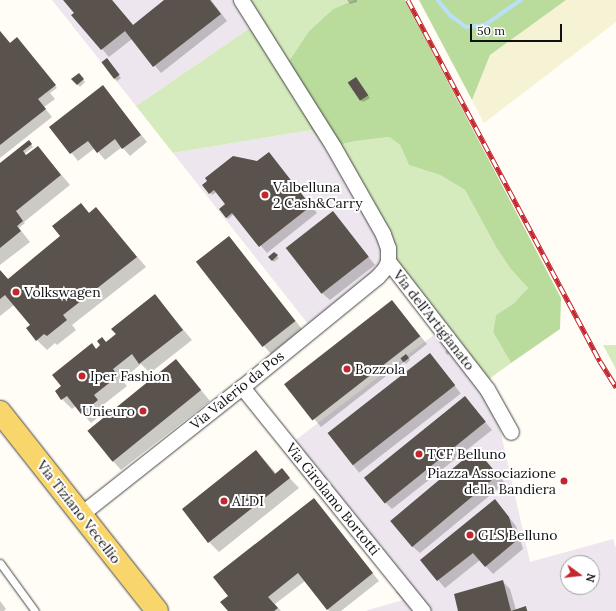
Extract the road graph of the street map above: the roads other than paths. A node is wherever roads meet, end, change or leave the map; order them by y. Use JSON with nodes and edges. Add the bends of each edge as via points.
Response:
{"nodes":[{"id":1,"x":241,"y":0,"type":"edge"},
{"id":2,"x":388,"y":261,"type":"junction"},
{"id":3,"x":242,"y":387,"type":"junction"},
{"id":4,"x":0,"y":412,"type":"edge"},
{"id":5,"x":511,"y":432,"type":"dead end"},
{"id":6,"x":81,"y":514,"type":"junction"},
{"id":7,"x":0,"y":563,"type":"edge"},
{"id":8,"x":35,"y":611,"type":"edge"},
{"id":9,"x":157,"y":611,"type":"edge"},
{"id":10,"x":423,"y":611,"type":"edge"}],
"edges":[{"from":1,"to":2,"type":"street","name":"Via dell'Artigianato","via":[[333,146],[383,234],[388,248]]},
{"from":2,"to":3,"type":"street","name":"Via Valerio da Pos","via":[[377,277]]},
{"from":2,"to":5,"type":"street","name":"Via dell'Artigianato","via":[[487,389]]},
{"from":3,"to":6,"type":"street","name":"Via Valerio da Pos"},
{"from":3,"to":10,"type":"street","name":"Via Girolamo Bortotti"},
{"from":4,"to":6,"type":"main road","name":"Via Tiziano Vecellio"},
{"from":6,"to":9,"type":"main road","name":"Via Tiziano Vecellio"},
{"from":7,"to":8,"type":"lane"}]}
